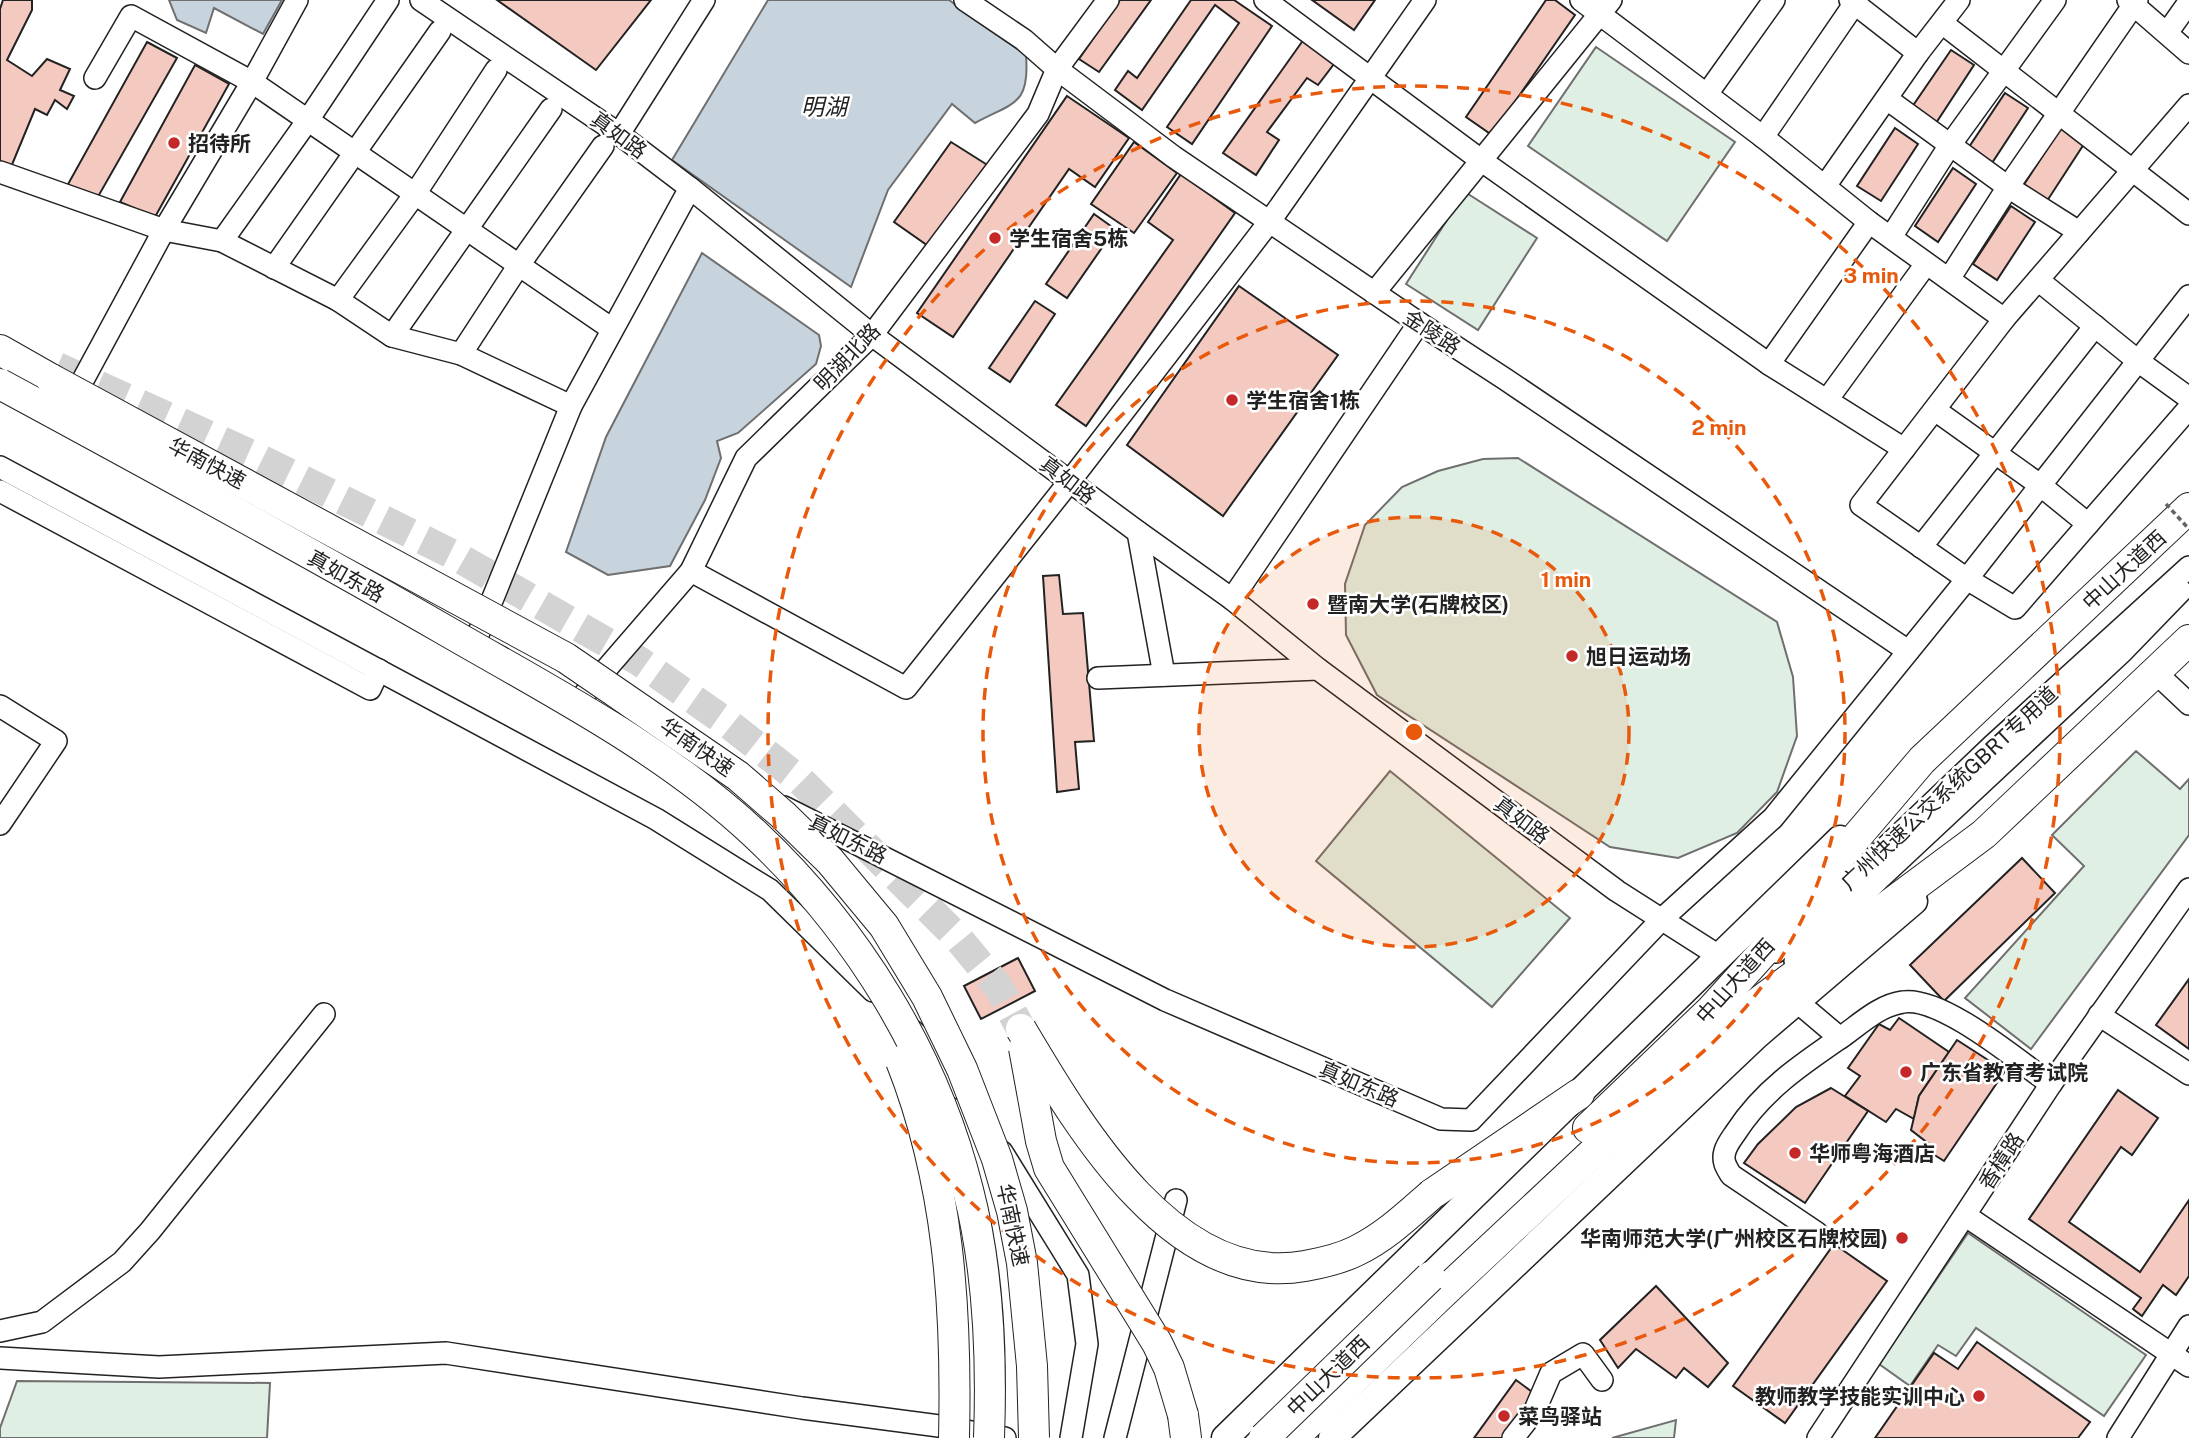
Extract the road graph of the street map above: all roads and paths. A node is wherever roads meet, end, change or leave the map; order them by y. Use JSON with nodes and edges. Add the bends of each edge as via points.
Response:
{"nodes":[{"id":1,"x":297,"y":0,"type":"edge"},
{"id":2,"x":388,"y":0,"type":"edge"},
{"id":3,"x":704,"y":0,"type":"edge"},
{"id":4,"x":965,"y":0,"type":"edge"},
{"id":5,"x":1108,"y":0,"type":"edge"},
{"id":6,"x":1265,"y":0,"type":"edge"},
{"id":7,"x":1426,"y":0,"type":"edge"},
{"id":8,"x":1581,"y":0,"type":"edge"},
{"id":9,"x":1774,"y":0,"type":"edge"},
{"id":10,"x":1959,"y":0,"type":"edge"},
{"id":11,"x":2054,"y":0,"type":"edge"},
{"id":12,"x":1854,"y":1,"type":"edge"},
{"id":13,"x":2133,"y":2,"type":"edge"},
{"id":14,"x":2189,"y":2,"type":"edge"},
{"id":15,"x":432,"y":3,"type":"edge"},
{"id":16,"x":1605,"y":7,"type":"edge"},
{"id":17,"x":1942,"y":23,"type":"junction"},
{"id":18,"x":440,"y":31,"type":"dead end"},
{"id":19,"x":2166,"y":33,"type":"junction"},
{"id":20,"x":1918,"y":53,"type":"junction"},
{"id":21,"x":2189,"y":53,"type":"edge"},
{"id":22,"x":1057,"y":69,"type":"junction"},
{"id":23,"x":496,"y":70,"type":"dead end"},
{"id":24,"x":2003,"y":72,"type":"junction"},
{"id":25,"x":95,"y":78,"type":"dead end"},
{"id":26,"x":1372,"y":78,"type":"junction"},
{"id":27,"x":252,"y":82,"type":"junction"},
{"id":28,"x":1706,"y":94,"type":"junction"},
{"id":29,"x":1887,"y":99,"type":"junction"},
{"id":30,"x":2189,"y":106,"type":"edge"},
{"id":31,"x":551,"y":109,"type":"dead end"},
{"id":32,"x":2058,"y":114,"type":"junction"},
{"id":33,"x":308,"y":120,"type":"junction"},
{"id":34,"x":1763,"y":137,"type":"junction"},
{"id":35,"x":611,"y":140,"type":"junction"},
{"id":36,"x":1950,"y":145,"type":"junction"},
{"id":37,"x":354,"y":152,"type":"junction"},
{"id":38,"x":1482,"y":161,"type":"junction"},
{"id":39,"x":2132,"y":171,"type":"junction"},
{"id":40,"x":0,"y":172,"type":"edge"},
{"id":41,"x":1825,"y":186,"type":"junction"},
{"id":42,"x":2008,"y":187,"type":"junction"},
{"id":43,"x":690,"y":188,"type":"junction"},
{"id":44,"x":415,"y":194,"type":"junction"},
{"id":45,"x":2189,"y":213,"type":"edge"},
{"id":46,"x":1270,"y":221,"type":"junction"},
{"id":47,"x":1869,"y":222,"type":"junction"},
{"id":48,"x":164,"y":230,"type":"junction"},
{"id":49,"x":467,"y":230,"type":"junction"},
{"id":50,"x":2079,"y":232,"type":"junction"},
{"id":51,"x":1891,"y":237,"type":"junction"},
{"id":52,"x":222,"y":241,"type":"junction"},
{"id":53,"x":1926,"y":264,"type":"junction"},
{"id":54,"x":519,"y":265,"type":"junction"},
{"id":55,"x":274,"y":268,"type":"junction"},
{"id":56,"x":1949,"y":279,"type":"junction"},
{"id":57,"x":2038,"y":280,"type":"junction"},
{"id":58,"x":1374,"y":293,"type":"junction"},
{"id":59,"x":2189,"y":296,"type":"edge"},
{"id":60,"x":338,"y":300,"type":"junction"},
{"id":61,"x":2004,"y":318,"type":"junction"},
{"id":62,"x":1419,"y":323,"type":"junction"},
{"id":63,"x":2095,"y":326,"type":"junction"},
{"id":64,"x":612,"y":329,"type":"junction"},
{"id":65,"x":872,"y":335,"type":"junction"},
{"id":66,"x":393,"y":336,"type":"junction"},
{"id":67,"x":0,"y":350,"type":"edge"},
{"id":68,"x":461,"y":354,"type":"junction"},
{"id":69,"x":2138,"y":361,"type":"junction"},
{"id":70,"x":1769,"y":364,"type":"junction"},
{"id":71,"x":0,"y":384,"type":"edge"},
{"id":72,"x":0,"y":395,"type":"edge"},
{"id":73,"x":2189,"y":398,"type":"edge"},
{"id":74,"x":1827,"y":400,"type":"junction"},
{"id":75,"x":571,"y":406,"type":"junction"},
{"id":76,"x":2189,"y":408,"type":"edge"},
{"id":77,"x":1934,"y":410,"type":"junction"},
{"id":78,"x":70,"y":422,"type":"junction"},
{"id":79,"x":1905,"y":449,"type":"junction"},
{"id":80,"x":1996,"y":452,"type":"junction"},
{"id":81,"x":0,"y":467,"type":"edge"},
{"id":82,"x":1070,"y":481,"type":"junction"},
{"id":83,"x":2040,"y":485,"type":"junction"},
{"id":84,"x":0,"y":491,"type":"edge"},
{"id":85,"x":2178,"y":506,"type":"edge"},
{"id":86,"x":2088,"y":524,"type":"junction"},
{"id":87,"x":2189,"y":529,"type":"edge"},
{"id":88,"x":1138,"y":532,"type":"junction"},
{"id":89,"x":1921,"y":547,"type":"junction"},
{"id":90,"x":2189,"y":567,"type":"edge"},
{"id":91,"x":691,"y":571,"type":"junction"},
{"id":92,"x":1967,"y":579,"type":"junction"},
{"id":93,"x":2189,"y":583,"type":"edge"},
{"id":94,"x":1232,"y":600,"type":"junction"},
{"id":95,"x":2189,"y":640,"type":"edge"},
{"id":96,"x":473,"y":647,"type":"junction"},
{"id":97,"x":1908,"y":651,"type":"junction"},
{"id":98,"x":1318,"y":669,"type":"junction"},
{"id":99,"x":379,"y":670,"type":"junction"},
{"id":100,"x":2155,"y":672,"type":"junction"},
{"id":101,"x":1164,"y":674,"type":"junction"},
{"id":102,"x":1098,"y":678,"type":"dead end"},
{"id":103,"x":576,"y":704,"type":"junction"},
{"id":104,"x":2189,"y":704,"type":"edge"},
{"id":105,"x":0,"y":706,"type":"edge"},
{"id":106,"x":1922,"y":761,"type":"junction"},
{"id":107,"x":0,"y":824,"type":"edge"},
{"id":108,"x":1984,"y":835,"type":"junction"},
{"id":109,"x":2189,"y":889,"type":"edge"},
{"id":110,"x":1662,"y":919,"type":"junction"},
{"id":111,"x":844,"y":933,"type":"junction"},
{"id":112,"x":1719,"y":956,"type":"junction"},
{"id":113,"x":1795,"y":1000,"type":"junction"},
{"id":114,"x":324,"y":1014,"type":"dead end"},
{"id":115,"x":1723,"y":1015,"type":"junction"},
{"id":116,"x":2099,"y":1015,"type":"junction"},
{"id":117,"x":1840,"y":1038,"type":"junction"},
{"id":118,"x":2189,"y":1074,"type":"edge"},
{"id":119,"x":2051,"y":1084,"type":"junction"},
{"id":120,"x":1579,"y":1094,"type":"junction"},
{"id":121,"x":1176,"y":1200,"type":"dead end"},
{"id":122,"x":1966,"y":1216,"type":"junction"},
{"id":123,"x":1817,"y":1233,"type":"dead end"},
{"id":124,"x":1437,"y":1284,"type":"junction"},
{"id":125,"x":2189,"y":1326,"type":"edge"},
{"id":126,"x":0,"y":1331,"type":"edge"},
{"id":127,"x":2170,"y":1354,"type":"junction"},
{"id":128,"x":0,"y":1359,"type":"edge"},
{"id":129,"x":2189,"y":1366,"type":"edge"},
{"id":130,"x":1602,"y":1380,"type":"dead end"},
{"id":131,"x":954,"y":1438,"type":"edge"},
{"id":132,"x":989,"y":1438,"type":"edge"},
{"id":133,"x":1004,"y":1438,"type":"edge"},
{"id":134,"x":1034,"y":1438,"type":"edge"},
{"id":135,"x":1071,"y":1438,"type":"edge"},
{"id":136,"x":1115,"y":1438,"type":"edge"},
{"id":137,"x":1186,"y":1438,"type":"edge"},
{"id":138,"x":1225,"y":1438,"type":"edge"},
{"id":139,"x":1264,"y":1438,"type":"edge"},
{"id":140,"x":1293,"y":1438,"type":"edge"},
{"id":141,"x":1332,"y":1438,"type":"edge"},
{"id":142,"x":1513,"y":1438,"type":"edge"},
{"id":143,"x":1818,"y":1438,"type":"edge"},
{"id":144,"x":2118,"y":1438,"type":"edge"}],
"edges":[{"from":1,"to":27,"type":"street"},
{"from":2,"to":33,"type":"street"},
{"from":3,"to":35,"type":"street"},
{"from":4,"to":22,"type":"street","name":"金陵路"},
{"from":5,"to":22,"type":"street","name":"明湖北路"},
{"from":6,"to":26,"type":"street"},
{"from":7,"to":26,"type":"street"},
{"from":8,"to":16,"type":"street"},
{"from":9,"to":28,"type":"street"},
{"from":10,"to":17,"type":"street"},
{"from":11,"to":24,"type":"street"},
{"from":12,"to":20,"type":"street"},
{"from":12,"to":34,"type":"street"},
{"from":13,"to":19,"type":"street"},
{"from":13,"to":32,"type":"street"},
{"from":14,"to":19,"type":"street"},
{"from":15,"to":35,"type":"street","name":"真如路"},
{"from":16,"to":28,"type":"street"},
{"from":16,"to":38,"type":"street"},
{"from":17,"to":20,"type":"street"},
{"from":17,"to":24,"type":"street"},
{"from":18,"to":37,"type":"street"},
{"from":19,"to":21,"type":"street"},
{"from":20,"to":29,"type":"street"},
{"from":22,"to":46,"type":"street","name":"金陵路","via":[[1174,157]]},
{"from":22,"to":65,"type":"street","name":"明湖北路","via":[[1038,114]]},
{"from":23,"to":44,"type":"street"},
{"from":24,"to":32,"type":"street"},
{"from":24,"to":36,"type":"street"},
{"from":25,"to":27,"type":"street","via":[[131,16]]},
{"from":26,"to":38,"type":"street"},
{"from":26,"to":46,"type":"street"},
{"from":27,"to":33,"type":"street"},
{"from":27,"to":48,"type":"street"},
{"from":28,"to":34,"type":"street"},
{"from":29,"to":36,"type":"street"},
{"from":29,"to":41,"type":"street"},
{"from":30,"to":39,"type":"street"},
{"from":31,"to":49,"type":"street"},
{"from":32,"to":39,"type":"street"},
{"from":32,"to":42,"type":"street"},
{"from":33,"to":37,"type":"street"},
{"from":33,"to":52,"type":"street"},
{"from":34,"to":41,"type":"street"},
{"from":35,"to":43,"type":"street","name":"真如路"},
{"from":35,"to":54,"type":"street"},
{"from":36,"to":42,"type":"street"},
{"from":36,"to":51,"type":"street"},
{"from":37,"to":44,"type":"street"},
{"from":37,"to":55,"type":"street"},
{"from":38,"to":58,"type":"street"},
{"from":38,"to":70,"type":"street"},
{"from":39,"to":45,"type":"street"},
{"from":39,"to":50,"type":"street"},
{"from":40,"to":48,"type":"street"},
{"from":41,"to":47,"type":"street"},
{"from":42,"to":50,"type":"street"},
{"from":42,"to":56,"type":"street"},
{"from":43,"to":64,"type":"street"},
{"from":43,"to":65,"type":"street","name":"真如路"},
{"from":44,"to":49,"type":"street"},
{"from":44,"to":60,"type":"street"},
{"from":46,"to":58,"type":"street","name":"金陵路"},
{"from":46,"to":82,"type":"street"},
{"from":47,"to":51,"type":"street"},
{"from":47,"to":70,"type":"street"},
{"from":48,"to":52,"type":"street"},
{"from":48,"to":78,"type":"street"},
{"from":49,"to":54,"type":"street"},
{"from":49,"to":66,"type":"street"},
{"from":50,"to":57,"type":"street"},
{"from":51,"to":53,"type":"street"},
{"from":52,"to":55,"type":"street"},
{"from":53,"to":56,"type":"street"},
{"from":53,"to":74,"type":"street"},
{"from":54,"to":64,"type":"street"},
{"from":54,"to":68,"type":"street"},
{"from":55,"to":60,"type":"street"},
{"from":56,"to":61,"type":"street"},
{"from":57,"to":61,"type":"street"},
{"from":57,"to":63,"type":"street"},
{"from":58,"to":62,"type":"street","name":"金陵路"},
{"from":59,"to":69,"type":"street","name":"真如东路"},
{"from":60,"to":66,"type":"street"},
{"from":61,"to":77,"type":"street"},
{"from":62,"to":94,"type":"street"},
{"from":62,"to":97,"type":"street","name":"金陵路"},
{"from":63,"to":69,"type":"street"},
{"from":63,"to":80,"type":"street"},
{"from":64,"to":75,"type":"street"},
{"from":65,"to":82,"type":"street","name":"真如路"},
{"from":65,"to":91,"type":"street","name":"明湖北路","via":[[746,458]]},
{"from":66,"to":68,"type":"street"},
{"from":67,"to":134,"type":"highway","name":"华南快速","bridge":true,"via":[[565,658],[738,776],[830,861],[884,926],[927,997],[997,1159],[1022,1262]]},
{"from":68,"to":75,"type":"street"},
{"from":69,"to":73,"type":"street"},
{"from":69,"to":83,"type":"street","name":"真如东路"},
{"from":70,"to":74,"type":"street"},
{"from":71,"to":78,"type":"highway","name":"华南快速","bridge":true},
{"from":72,"to":78,"type":"highway","bridge":true},
{"from":74,"to":79,"type":"street"},
{"from":75,"to":96,"type":"street"},
{"from":76,"to":86,"type":"street"},
{"from":77,"to":79,"type":"street"},
{"from":77,"to":80,"type":"street"},
{"from":78,"to":96,"type":"street","name":"真如东路"},
{"from":78,"to":111,"type":"highway","name":"华南快速","bridge":true,"via":[[419,615],[635,743],[753,832]]},
{"from":79,"to":89,"type":"street","via":[[1861,505]]},
{"from":80,"to":83,"type":"street"},
{"from":80,"to":89,"type":"street"},
{"from":81,"to":99,"type":"street"},
{"from":82,"to":88,"type":"street","name":"真如路"},
{"from":82,"to":91,"type":"street","via":[[906,688]]},
{"from":83,"to":86,"type":"street"},
{"from":83,"to":92,"type":"street","name":"真如东路"},
{"from":84,"to":99,"type":"street","via":[[370,689]]},
{"from":85,"to":87,"type":"path","bridge":true},
{"from":85,"to":106,"type":"highway","name":"中山大道西"},
{"from":86,"to":92,"type":"street","via":[[2015,608]]},
{"from":88,"to":94,"type":"street","name":"真如路"},
{"from":88,"to":101,"type":"street"},
{"from":89,"to":92,"type":"street"},
{"from":90,"to":115,"type":"street","name":"广州快速公交系统GBRT专用道","via":[[1797,934]]},
{"from":91,"to":103,"type":"street","name":"明湖北路"},
{"from":92,"to":97,"type":"street","name":"真如东路"},
{"from":93,"to":115,"type":"street","name":"广州快速公交系统GBRT专用道","via":[[2123,651],[1881,877]]},
{"from":94,"to":98,"type":"street","name":"真如路"},
{"from":95,"to":100,"type":"highway","name":"中山大道西"},
{"from":96,"to":103,"type":"street","name":"真如东路"},
{"from":97,"to":110,"type":"street","name":"真如东路","via":[[1773,818]]},
{"from":98,"to":101,"type":"street"},
{"from":98,"to":110,"type":"street","name":"真如路","via":[[1617,891]]},
{"from":99,"to":135,"type":"street","via":[[656,819],[770,890],[935,1053],[1078,1275],[1087,1344]]},
{"from":100,"to":104,"type":"street"},
{"from":100,"to":108,"type":"highway","name":"中山大道西"},
{"from":101,"to":102,"type":"street"},
{"from":103,"to":110,"type":"street","name":"真如东路","via":[[1165,1000],[1441,1119],[1471,1120]]},
{"from":105,"to":107,"type":"street","via":[[55,741]]},
{"from":106,"to":112,"type":"main road"},
{"from":106,"to":115,"type":"highway","name":"中山大道西","via":[[1821,879]]},
{"from":108,"to":113,"type":"main road","via":[[1886,926]]},
{"from":108,"to":115,"type":"highway","name":"中山大道西"},
{"from":109,"to":116,"type":"street","name":"香樟路"},
{"from":110,"to":112,"type":"street","name":"真如路"},
{"from":111,"to":131,"type":"highway","bridge":true,"via":[[911,1087],[931,1157],[952,1289]]},
{"from":111,"to":132,"type":"highway","name":"华南快速","bridge":true,"via":[[915,1046],[969,1192],[990,1355]]},
{"from":112,"to":120,"type":"main road"},
{"from":113,"to":117,"type":"street"},
{"from":113,"to":141,"type":"main road"},
{"from":114,"to":126,"type":"street","via":[[122,1262],[42,1322]]},
{"from":115,"to":124,"type":"highway","name":"中山大道西"},
{"from":116,"to":118,"type":"street"},
{"from":116,"to":119,"type":"street","name":"香樟路"},
{"from":117,"to":119,"type":"street","via":[[1879,1010],[1903,1001],[1931,1006],[1970,1026]]},
{"from":117,"to":123,"type":"street","via":[[1771,1089],[1725,1149],[1724,1163],[1731,1175]]},
{"from":119,"to":122,"type":"street","name":"香樟路"},
{"from":120,"to":137,"type":"highway","bridge":true,"via":[[1432,1194],[1372,1242],[1335,1260],[1296,1268],[1240,1265],[1205,1250],[1173,1227],[1114,1167],[1067,1107],[1021,1029],[1049,1168],[1157,1343],[1177,1392]]},
{"from":120,"to":138,"type":"main road"},
{"from":121,"to":136,"type":"street"},
{"from":122,"to":127,"type":"street"},
{"from":122,"to":143,"type":"street","name":"香樟路"},
{"from":124,"to":139,"type":"highway","name":"中山大道西","bridge":true},
{"from":124,"to":140,"type":"highway","name":"中山大道西"},
{"from":125,"to":127,"type":"street"},
{"from":127,"to":129,"type":"street"},
{"from":127,"to":144,"type":"street"},
{"from":128,"to":133,"type":"street","via":[[159,1367],[446,1353]]},
{"from":130,"to":142,"type":"street","via":[[1583,1354],[1551,1373],[1535,1410]]}]}
